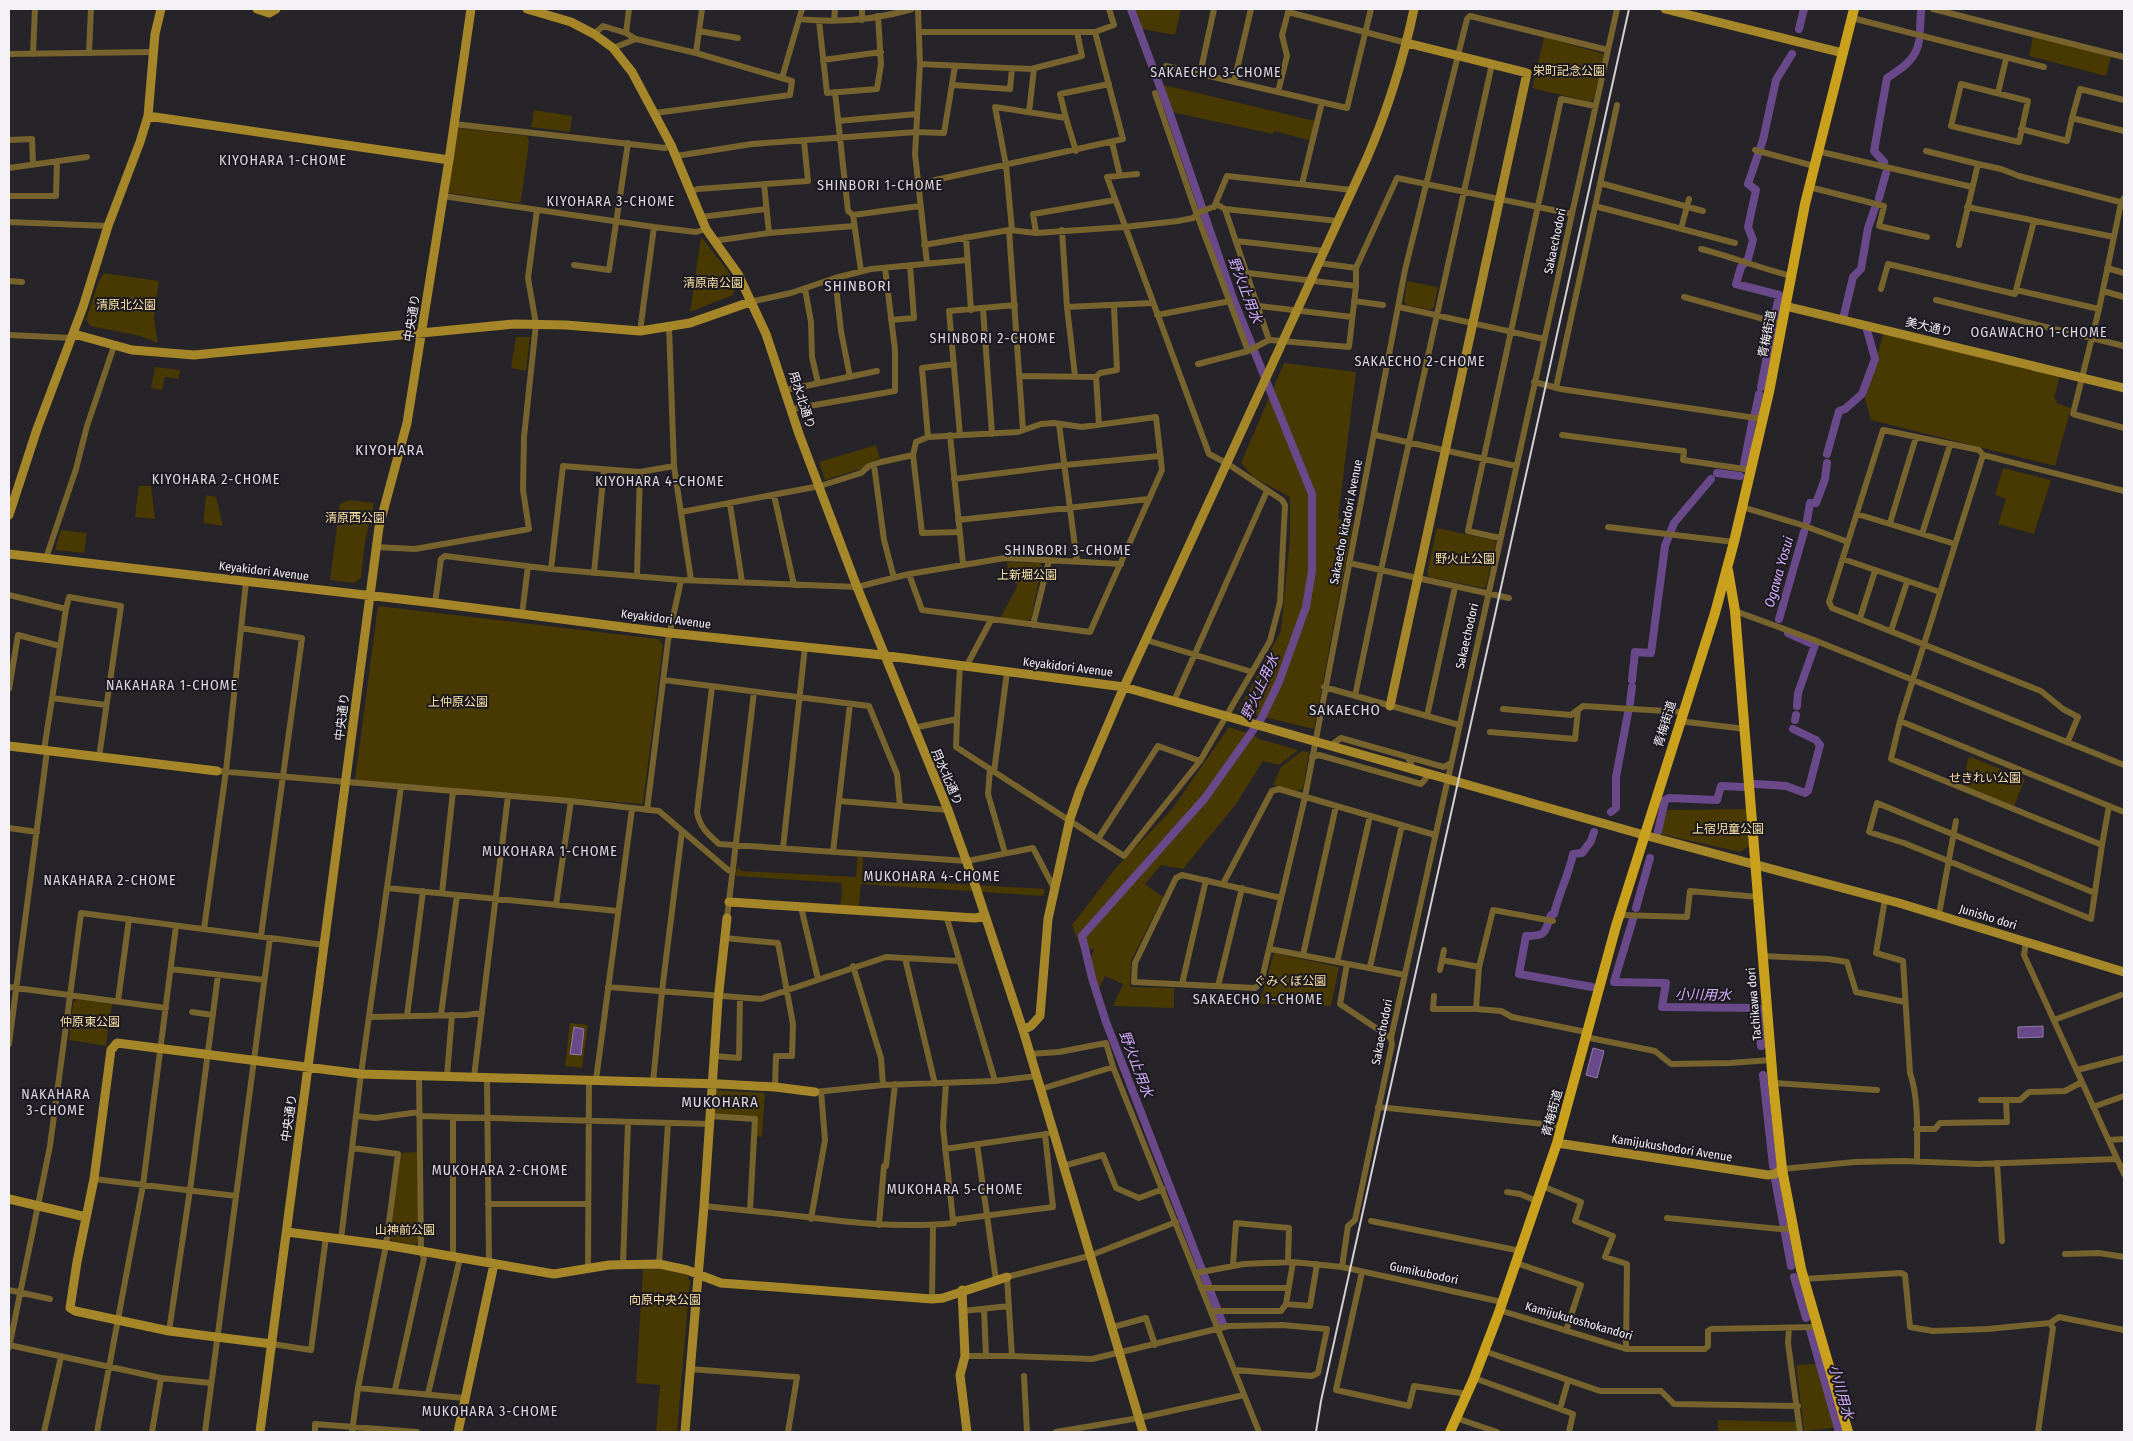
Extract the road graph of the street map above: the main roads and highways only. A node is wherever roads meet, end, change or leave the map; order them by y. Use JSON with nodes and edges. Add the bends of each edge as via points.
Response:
{"nodes":[{"id":1,"x":1852,"y":12,"type":"edge"},
{"id":2,"x":1728,"y":566,"type":"junction"},
{"id":3,"x":1450,"y":1432,"type":"edge"},
{"id":4,"x":1848,"y":1432,"type":"edge"}],
"edges":[{"from":1,"to":2,"type":"main road","name":"青梅街道","via":[[1817,151],[1785,306],[1776,323],[1762,419]]},
{"from":2,"to":3,"type":"main road","name":"青梅街道","via":[[1620,915],[1557,1143],[1501,1306]]},
{"from":2,"to":4,"type":"main road","name":"Tachikawa dori","via":[[1735,611],[1786,1229]]}]}
